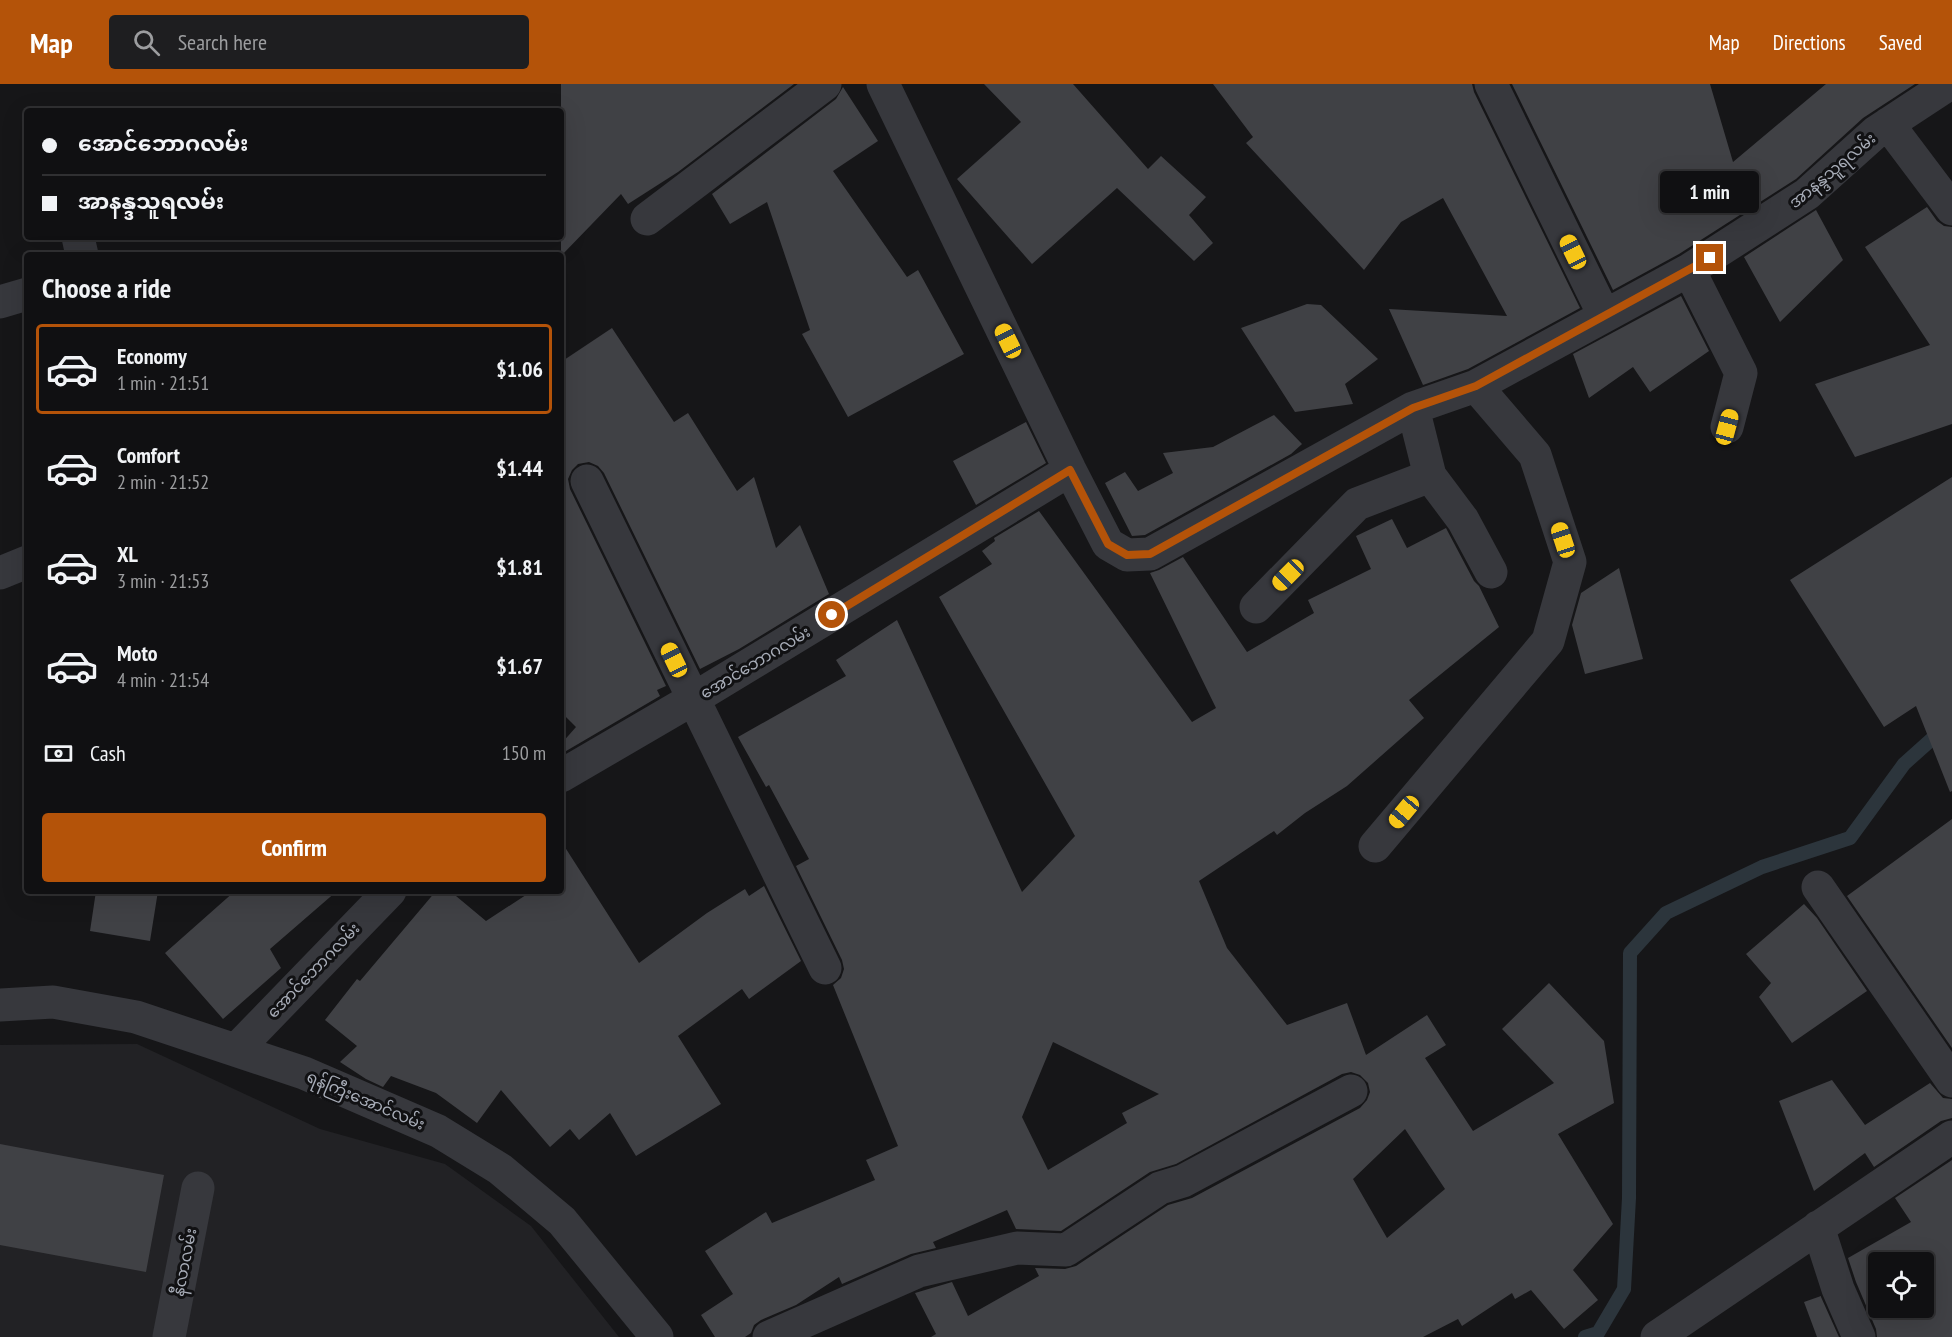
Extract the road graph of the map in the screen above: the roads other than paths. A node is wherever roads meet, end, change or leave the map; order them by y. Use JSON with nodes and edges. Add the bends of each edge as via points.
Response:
{"nodes":[{"id":1,"x":825,"y":84,"type":"edge"},
{"id":2,"x":883,"y":84,"type":"edge"},
{"id":3,"x":1491,"y":84,"type":"edge"},
{"id":4,"x":1949,"y":84,"type":"edge"},
{"id":5,"x":1888,"y":124,"type":"junction"},
{"id":6,"x":1952,"y":209,"type":"edge"},
{"id":7,"x":647,"y":219,"type":"dead end"},
{"id":8,"x":1689,"y":270,"type":"junction"},
{"id":9,"x":24,"y":295,"type":"edge"},
{"id":10,"x":0,"y":302,"type":"edge"},
{"id":11,"x":1604,"y":315,"type":"junction"},
{"id":12,"x":1476,"y":386,"type":"junction"},
{"id":13,"x":1413,"y":408,"type":"junction"},
{"id":14,"x":1727,"y":427,"type":"dead end"},
{"id":15,"x":1070,"y":470,"type":"junction"},
{"id":16,"x":1431,"y":476,"type":"junction"},
{"id":17,"x":587,"y":481,"type":"dead end"},
{"id":18,"x":24,"y":563,"type":"edge"},
{"id":19,"x":1491,"y":572,"type":"dead end"},
{"id":20,"x":0,"y":573,"type":"edge"},
{"id":21,"x":1257,"y":607,"type":"dead end"},
{"id":22,"x":693,"y":699,"type":"junction"},
{"id":23,"x":564,"y":774,"type":"edge"},
{"id":24,"x":1375,"y":846,"type":"dead end"},
{"id":25,"x":1818,"y":887,"type":"dead end"},
{"id":26,"x":387,"y":894,"type":"edge"},
{"id":27,"x":825,"y":968,"type":"dead end"},
{"id":28,"x":0,"y":1005,"type":"edge"},
{"id":29,"x":237,"y":1049,"type":"junction"},
{"id":30,"x":1952,"y":1081,"type":"edge"},
{"id":31,"x":1351,"y":1091,"type":"dead end"},
{"id":32,"x":1952,"y":1137,"type":"edge"},
{"id":33,"x":198,"y":1188,"type":"dead end"},
{"id":34,"x":1818,"y":1227,"type":"junction"},
{"id":35,"x":169,"y":1337,"type":"edge"},
{"id":36,"x":657,"y":1337,"type":"edge"},
{"id":37,"x":769,"y":1337,"type":"edge"},
{"id":38,"x":1657,"y":1337,"type":"edge"},
{"id":39,"x":1859,"y":1337,"type":"edge"}],
"edges":[{"from":1,"to":7,"type":"street"},
{"from":2,"to":15,"type":"street"},
{"from":3,"to":11,"type":"street"},
{"from":4,"to":5,"type":"street","name":"အာနန္ဒသူရလမ်း"},
{"from":5,"to":6,"type":"street"},
{"from":5,"to":8,"type":"street","name":"အာနန္ဒသူရလမ်း","via":[[1807,194]]},
{"from":8,"to":11,"type":"street","name":"အာနန္ဒသူရလမ်း"},
{"from":8,"to":14,"type":"street","via":[[1741,373]]},
{"from":9,"to":10,"type":"street"},
{"from":11,"to":12,"type":"street","name":"အာနန္ဒသူရလမ်း"},
{"from":12,"to":13,"type":"street","name":"အာနန္ဒသူရလမ်း"},
{"from":12,"to":24,"type":"street","via":[[1535,455],[1570,562],[1548,641]]},
{"from":13,"to":15,"type":"street","name":"အာနန္ဒသူရလမ်း","via":[[1150,554],[1127,555],[1108,544]]},
{"from":13,"to":16,"type":"street"},
{"from":15,"to":22,"type":"street","name":"အောင်ဘောဂလမ်း"},
{"from":16,"to":19,"type":"street","via":[[1463,520]]},
{"from":16,"to":21,"type":"street","via":[[1357,504]]},
{"from":17,"to":22,"type":"street"},
{"from":18,"to":20,"type":"street"},
{"from":22,"to":23,"type":"street","name":"အောင်ဘောဂလမ်း"},
{"from":22,"to":27,"type":"street"},
{"from":25,"to":30,"type":"street"},
{"from":26,"to":29,"type":"street","name":"အောင်ဘောဂလမ်း"},
{"from":28,"to":29,"type":"street","name":"ရန်ကြီးအောင်လမ်း","via":[[53,1002],[136,1017]]},
{"from":29,"to":36,"type":"street","name":"ရန်ကြီးအောင်လမ်း","via":[[304,1073],[438,1131],[500,1169],[562,1221]]},
{"from":31,"to":37,"type":"street","via":[[1183,1181],[1160,1188],[1066,1250],[1017,1248],[919,1271]]},
{"from":32,"to":34,"type":"street"},
{"from":33,"to":35,"type":"street","name":"နီလာလမ်း"},
{"from":34,"to":38,"type":"street"},
{"from":34,"to":39,"type":"street"}]}
